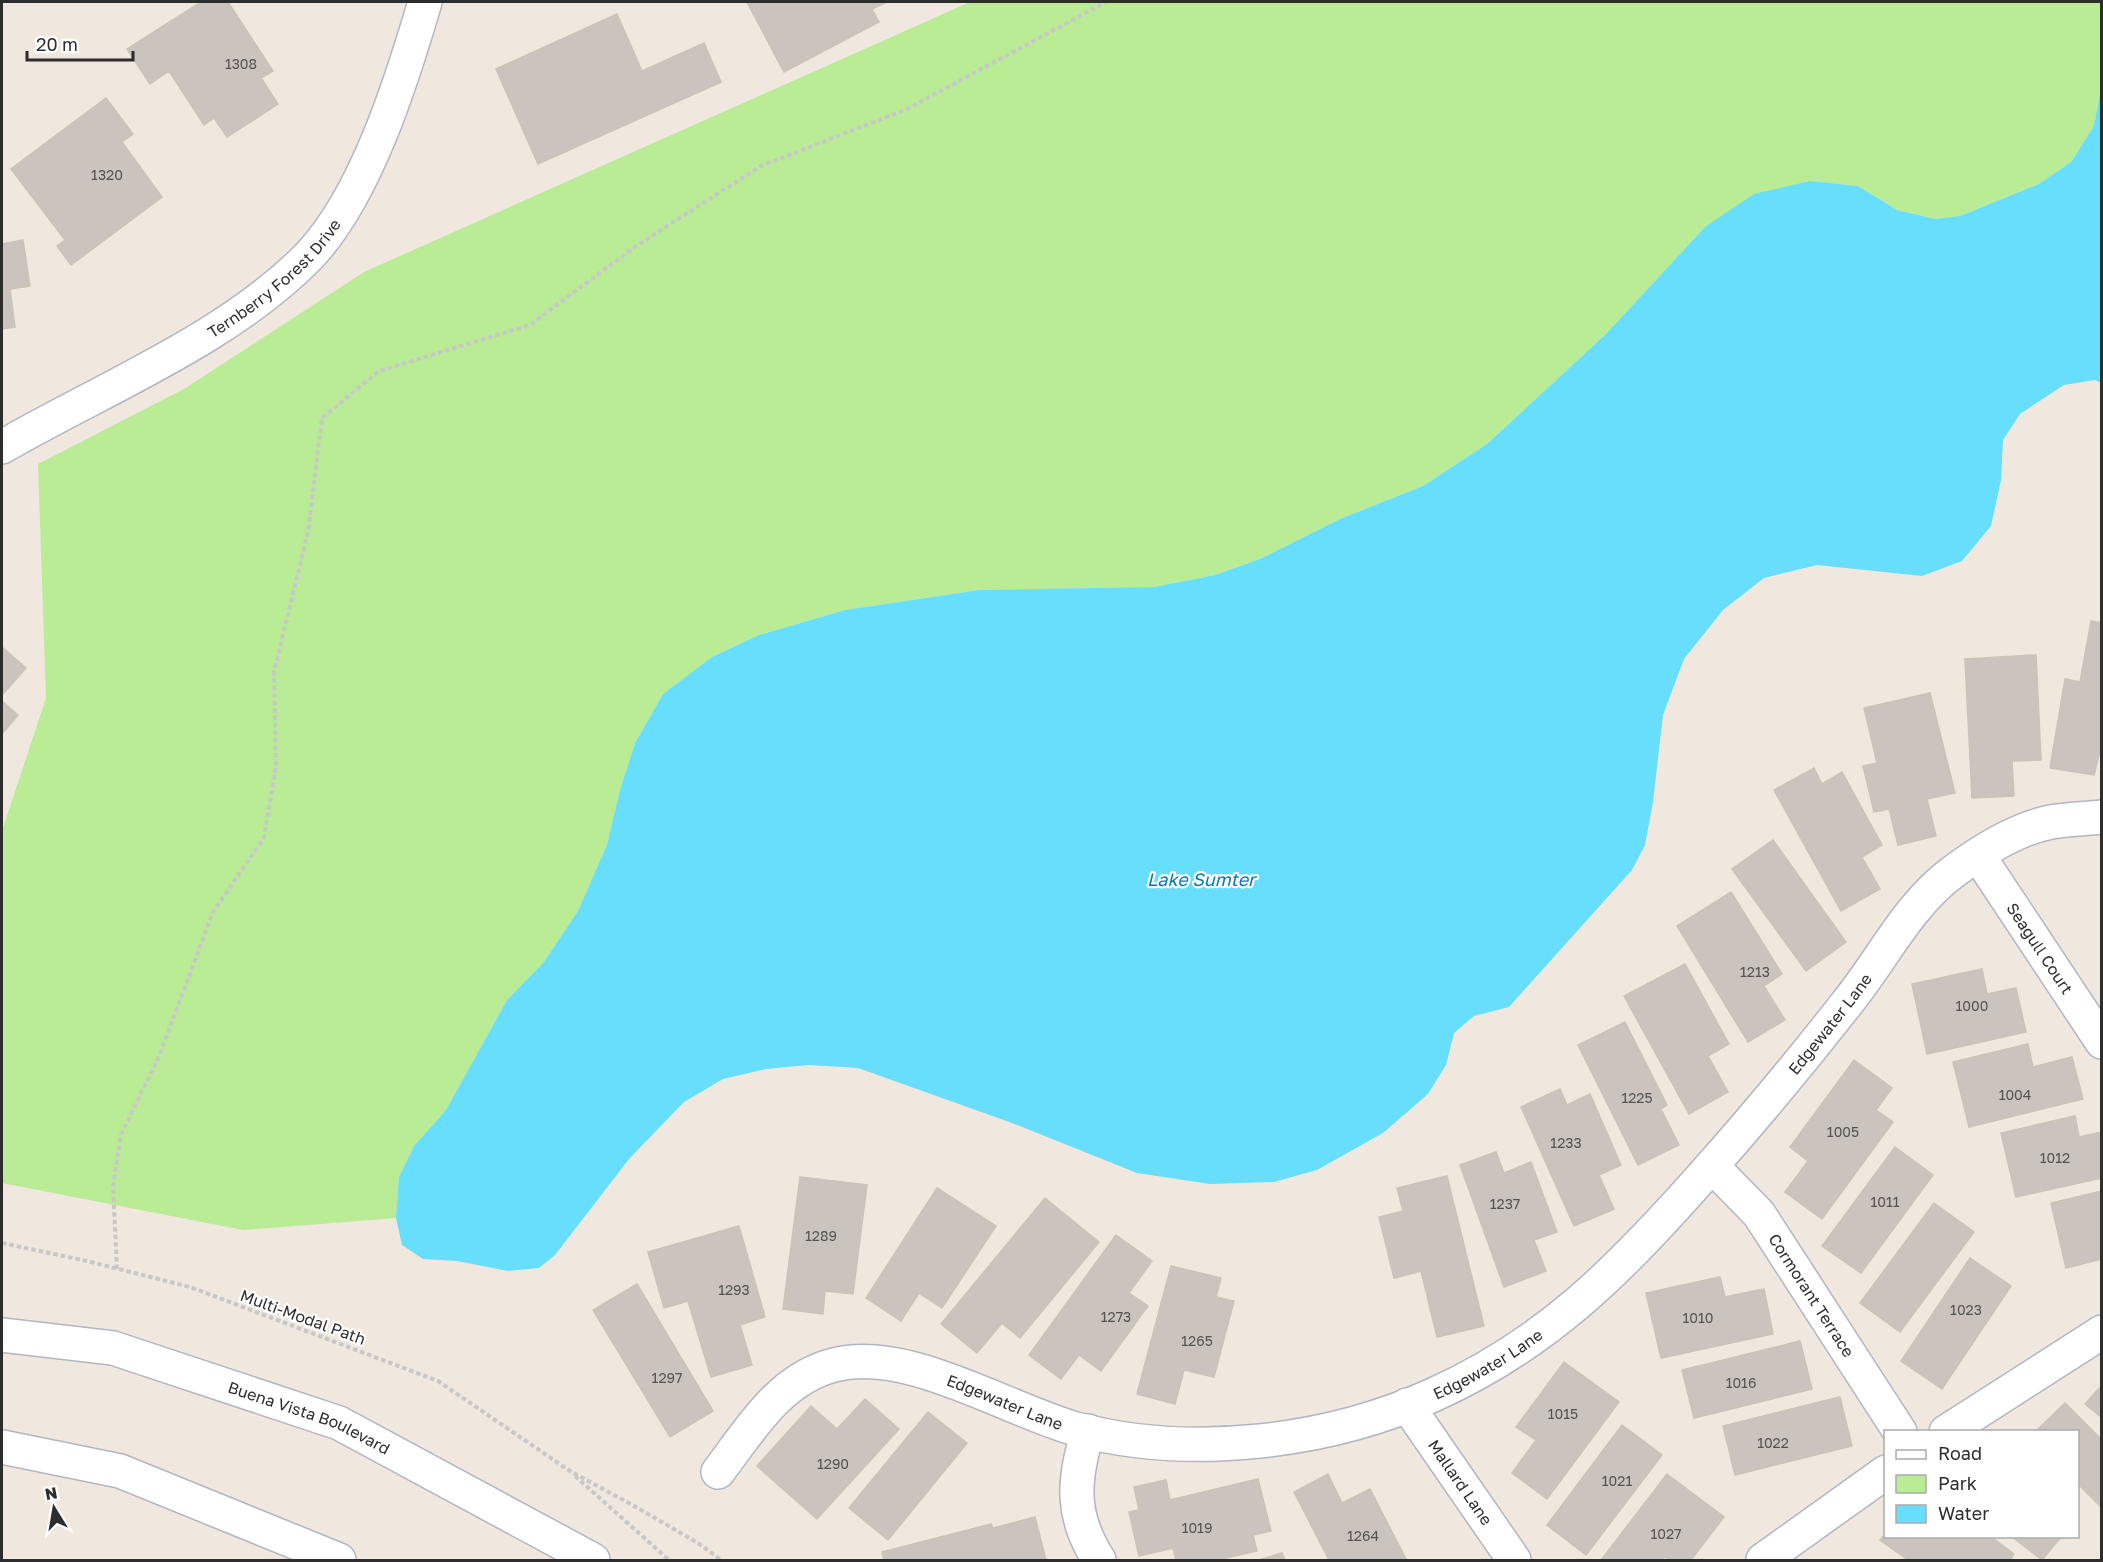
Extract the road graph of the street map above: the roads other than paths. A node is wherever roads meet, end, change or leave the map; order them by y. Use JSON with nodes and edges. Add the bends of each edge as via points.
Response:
{"nodes":[{"id":1,"x":425,"y":2,"type":"edge"},
{"id":2,"x":2,"y":447,"type":"edge"},
{"id":3,"x":2102,"y":817,"type":"edge"},
{"id":4,"x":1978,"y":855,"type":"junction"},
{"id":5,"x":2102,"y":1042,"type":"edge"},
{"id":6,"x":1712,"y":1166,"type":"junction"},
{"id":7,"x":2102,"y":1332,"type":"edge"},
{"id":8,"x":2,"y":1335,"type":"edge"},
{"id":9,"x":1407,"y":1405,"type":"junction"},
{"id":10,"x":1899,"y":1430,"type":"edge"},
{"id":11,"x":1948,"y":1430,"type":"edge"},
{"id":12,"x":1088,"y":1431,"type":"junction"},
{"id":13,"x":2,"y":1447,"type":"edge"},
{"id":14,"x":718,"y":1472,"type":"dead end"},
{"id":15,"x":1884,"y":1473,"type":"edge"},
{"id":16,"x":339,"y":1560,"type":"edge"},
{"id":17,"x":593,"y":1560,"type":"edge"},
{"id":18,"x":1099,"y":1560,"type":"edge"},
{"id":19,"x":1514,"y":1560,"type":"edge"},
{"id":20,"x":1763,"y":1560,"type":"edge"}],
"edges":[{"from":1,"to":2,"type":"street","name":"Ternberry Forest Drive","via":[[405,68],[370,154],[345,206],[310,254],[265,296],[219,328]]},
{"from":3,"to":4,"type":"street","name":"Edgewater Lane","via":[[2049,822],[1998,842]]},
{"from":4,"to":5,"type":"street","name":"Seagull Court"},
{"from":4,"to":6,"type":"street","name":"Edgewater Lane","via":[[1950,874],[1911,915],[1851,999]]},
{"from":6,"to":9,"type":"street","name":"Edgewater Lane","via":[[1635,1252],[1573,1310],[1509,1356]]},
{"from":6,"to":10,"type":"street","name":"Cormorant Terrace","via":[[1759,1214]]},
{"from":7,"to":11,"type":"street"},
{"from":8,"to":17,"type":"street","name":"Buena Vista Boulevard","via":[[113,1348],[339,1423]]},
{"from":9,"to":12,"type":"street","name":"Edgewater Lane","via":[[1358,1424],[1274,1440],[1188,1443],[1133,1440]]},
{"from":9,"to":19,"type":"street","name":"Mallard Lane"},
{"from":12,"to":14,"type":"street","name":"Edgewater Lane","via":[[912,1369],[874,1361],[836,1365],[799,1378],[765,1410]]},
{"from":12,"to":18,"type":"street","via":[[1077,1466],[1075,1492],[1080,1519]]},
{"from":13,"to":16,"type":"street","via":[[120,1471]]},
{"from":15,"to":20,"type":"street"}]}
